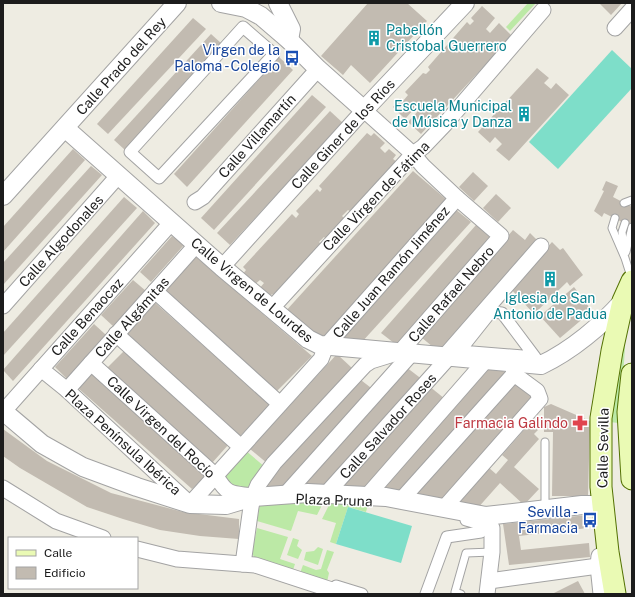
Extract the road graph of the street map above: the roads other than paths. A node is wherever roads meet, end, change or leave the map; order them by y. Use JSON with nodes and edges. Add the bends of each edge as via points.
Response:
{"nodes":[{"id":1,"x":178,"y":3,"type":"edge"},
{"id":2,"x":221,"y":3,"type":"edge"},
{"id":3,"x":278,"y":3,"type":"edge"},
{"id":4,"x":465,"y":3,"type":"edge"},
{"id":5,"x":632,"y":9,"type":"edge"},
{"id":6,"x":543,"y":10,"type":"dead end"},
{"id":7,"x":615,"y":28,"type":"dead end"},
{"id":8,"x":289,"y":40,"type":"junction"},
{"id":9,"x":318,"y":69,"type":"junction"},
{"id":10,"x":364,"y":110,"type":"junction"},
{"id":11,"x":65,"y":128,"type":"junction"},
{"id":12,"x":130,"y":152,"type":"joint"},
{"id":13,"x":413,"y":154,"type":"junction"},
{"id":14,"x":118,"y":176,"type":"junction"},
{"id":15,"x":3,"y":196,"type":"edge"},
{"id":16,"x":457,"y":198,"type":"junction"},
{"id":17,"x":632,"y":200,"type":"edge"},
{"id":18,"x":195,"y":202,"type":"dead end"},
{"id":19,"x":624,"y":203,"type":"dead end"},
{"id":20,"x":615,"y":218,"type":"dead end"},
{"id":21,"x":171,"y":223,"type":"junction"},
{"id":22,"x":629,"y":225,"type":"edge"},
{"id":23,"x":197,"y":244,"type":"junction"},
{"id":24,"x":541,"y":246,"type":"dead end"},
{"id":25,"x":625,"y":258,"type":"junction"},
{"id":26,"x":222,"y":267,"type":"junction"},
{"id":27,"x":632,"y":281,"type":"edge"},
{"id":28,"x":155,"y":291,"type":"junction"},
{"id":29,"x":623,"y":301,"type":"junction"},
{"id":30,"x":3,"y":306,"type":"edge"},
{"id":31,"x":271,"y":309,"type":"junction"},
{"id":32,"x":592,"y":331,"type":"junction"},
{"id":33,"x":625,"y":331,"type":"edge"},
{"id":34,"x":116,"y":334,"type":"junction"},
{"id":35,"x":326,"y":346,"type":"junction"},
{"id":36,"x":406,"y":353,"type":"junction"},
{"id":37,"x":451,"y":355,"type":"junction"},
{"id":38,"x":486,"y":360,"type":"junction"},
{"id":39,"x":91,"y":363,"type":"junction"},
{"id":40,"x":513,"y":368,"type":"junction"},
{"id":41,"x":41,"y":373,"type":"junction"},
{"id":42,"x":632,"y":374,"type":"edge"},
{"id":43,"x":67,"y":390,"type":"junction"},
{"id":44,"x":280,"y":404,"type":"junction"},
{"id":45,"x":3,"y":411,"type":"edge"},
{"id":46,"x":628,"y":416,"type":"junction"},
{"id":47,"x":601,"y":418,"type":"junction"},
{"id":48,"x":545,"y":442,"type":"dead end"},
{"id":49,"x":241,"y":447,"type":"junction"},
{"id":50,"x":601,"y":456,"type":"junction"},
{"id":51,"x":630,"y":456,"type":"junction"},
{"id":52,"x":216,"y":476,"type":"junction"},
{"id":53,"x":632,"y":479,"type":"edge"},
{"id":54,"x":3,"y":488,"type":"edge"},
{"id":55,"x":326,"y":494,"type":"junction"},
{"id":56,"x":285,"y":495,"type":"junction"},
{"id":57,"x":253,"y":496,"type":"junction"},
{"id":58,"x":367,"y":496,"type":"junction"},
{"id":59,"x":402,"y":500,"type":"junction"},
{"id":60,"x":190,"y":504,"type":"junction"},
{"id":61,"x":444,"y":508,"type":"junction"},
{"id":62,"x":545,"y":509,"type":"junction"},
{"id":63,"x":604,"y":513,"type":"junction"},
{"id":64,"x":486,"y":516,"type":"junction"},
{"id":65,"x":100,"y":537,"type":"edge"},
{"id":66,"x":138,"y":548,"type":"edge"},
{"id":67,"x":492,"y":552,"type":"junction"},
{"id":68,"x":243,"y":564,"type":"junction"},
{"id":69,"x":598,"y":566,"type":"junction"},
{"id":70,"x":488,"y":587,"type":"edge"},
{"id":71,"x":344,"y":594,"type":"edge"},
{"id":72,"x":362,"y":594,"type":"edge"},
{"id":73,"x":426,"y":594,"type":"edge"},
{"id":74,"x":461,"y":594,"type":"edge"},
{"id":75,"x":601,"y":594,"type":"edge"},
{"id":76,"x":615,"y":594,"type":"edge"}],
"edges":[{"from":1,"to":11,"type":"street","name":"Calle Prado del Rey"},
{"from":2,"to":8,"type":"street","via":[[254,12]]},
{"from":3,"to":8,"type":"street","via":[[291,29]]},
{"from":4,"to":10,"type":"street","name":"Calle Giner de los Ríos"},
{"from":5,"to":7,"type":"street"},
{"from":6,"to":13,"type":"street","name":"Calle Virgen de Fátima","via":[[447,126]]},
{"from":8,"to":9,"type":"street"},
{"from":9,"to":10,"type":"street"},
{"from":9,"to":18,"type":"street","name":"Calle Villamartín","via":[[203,197]]},
{"from":10,"to":13,"type":"street"},
{"from":10,"to":26,"type":"street","name":"Calle Giner de los Ríos"},
{"from":11,"to":14,"type":"street","name":"Calle Virgen de Lourdes"},
{"from":11,"to":15,"type":"street","name":"Calle Prado del Rey"},
{"from":12,"to":12,"type":"street","via":[[159,178],[274,54],[244,28]]},
{"from":13,"to":16,"type":"street"},
{"from":13,"to":31,"type":"street","name":"Calle Virgen de Fátima"},
{"from":14,"to":21,"type":"street","name":"Calle Virgen de Lourdes"},
{"from":14,"to":30,"type":"street","name":"Calle Algodonales"},
{"from":16,"to":35,"type":"street","name":"Calle Juan Ramón Jiménez"},
{"from":16,"to":36,"type":"street","name":"Calle Rafael Nebro","via":[[501,236]]},
{"from":17,"to":19,"type":"lane"},
{"from":20,"to":25,"type":"lane","via":[[612,228]]},
{"from":21,"to":23,"type":"street","name":"Calle Virgen de Lourdes"},
{"from":21,"to":41,"type":"street","name":"Calle Benaocaz"},
{"from":22,"to":25,"type":"lane"},
{"from":23,"to":26,"type":"street","name":"Calle Virgen de Lourdes"},
{"from":23,"to":28,"type":"street","name":"Calle Algámitas"},
{"from":24,"to":37,"type":"street","name":"Calle Salvador Roses"},
{"from":25,"to":27,"type":"lane"},
{"from":26,"to":31,"type":"street","name":"Calle Virgen de Lourdes"},
{"from":27,"to":29,"type":"main road","name":"Calle Sevilla"},
{"from":28,"to":34,"type":"street","name":"Calle Algámitas"},
{"from":28,"to":44,"type":"street"},
{"from":29,"to":32,"type":"street","name":"Calle Virgen de Lourdes"},
{"from":29,"to":33,"type":"main road","name":"Calle Sevilla"},
{"from":31,"to":35,"type":"street","name":"Calle Virgen de Lourdes","via":[[308,339]]},
{"from":32,"to":33,"type":"street","via":[[613,324]]},
{"from":32,"to":40,"type":"street","name":"Calle Virgen de Lourdes","via":[[562,354],[541,365]]},
{"from":33,"to":47,"type":"main road","name":"Calle Sevilla"},
{"from":34,"to":39,"type":"street","name":"Calle Algámitas"},
{"from":34,"to":49,"type":"street"},
{"from":35,"to":36,"type":"street","name":"Calle Virgen de Lourdes"},
{"from":35,"to":44,"type":"street","name":"Calle Juan Ramón Jiménez","via":[[321,359]]},
{"from":36,"to":37,"type":"street","name":"Calle Virgen de Lourdes"},
{"from":36,"to":56,"type":"street","name":"Calle Rafael Nebro","via":[[380,390]]},
{"from":36,"to":57,"type":"street","via":[[371,361],[365,365],[274,463]]},
{"from":37,"to":37,"type":"street","via":[[525,356],[535,357],[502,313],[491,312]]},
{"from":37,"to":38,"type":"street","name":"Calle Virgen de Lourdes"},
{"from":37,"to":55,"type":"street","name":"Calle Salvador Roses"},
{"from":38,"to":40,"type":"street","name":"Calle Virgen de Lourdes"},
{"from":38,"to":58,"type":"street"},
{"from":39,"to":43,"type":"street","name":"Calle Algámitas"},
{"from":39,"to":52,"type":"street","name":"Calle Virgen del Rocío"},
{"from":40,"to":59,"type":"street"},
{"from":40,"to":61,"type":"street","via":[[537,391],[540,399]]},
{"from":41,"to":41,"type":"street","name":"Plaza Península Ibérica","via":[[48,382],[167,490],[139,482],[75,455],[14,412],[14,405]]},
{"from":41,"to":43,"type":"street","name":"Plaza Península Ibérica"},
{"from":41,"to":45,"type":"street","name":"Calle Benaocaz"},
{"from":42,"to":46,"type":"main road","name":"Calle Sevilla"},
{"from":43,"to":60,"type":"street","name":"Plaza Península Ibérica"},
{"from":44,"to":49,"type":"street","name":"Calle Juan Ramón Jiménez"},
{"from":45,"to":60,"type":"street","name":"Plaza Península Ibérica","via":[[42,444],[82,467]]},
{"from":46,"to":47,"type":"main road","via":[[619,428],[605,426]]},
{"from":46,"to":51,"type":"main road","name":"Calle Sevilla"},
{"from":47,"to":50,"type":"main road","name":"Calle Sevilla"},
{"from":48,"to":62,"type":"lane"},
{"from":49,"to":52,"type":"street","name":"Calle Juan Ramón Jiménez"},
{"from":50,"to":51,"type":"main road","via":[[606,446],[612,443],[624,445]]},
{"from":50,"to":63,"type":"main road","name":"Calle Sevilla"},
{"from":51,"to":53,"type":"main road","name":"Calle Sevilla"},
{"from":52,"to":57,"type":"street","name":"Calle Virgen del Rocío","via":[[225,490],[233,494]]},
{"from":52,"to":60,"type":"street","name":"Calle Juan Ramón Jiménez"},
{"from":54,"to":65,"type":"street","via":[[56,521]]},
{"from":55,"to":56,"type":"street"},
{"from":55,"to":58,"type":"street"},
{"from":56,"to":57,"type":"street"},
{"from":57,"to":60,"type":"street","via":[[226,505]]},
{"from":57,"to":68,"type":"street"},
{"from":58,"to":59,"type":"street"},
{"from":59,"to":61,"type":"street"},
{"from":61,"to":64,"type":"street"},
{"from":62,"to":63,"type":"street"},
{"from":62,"to":64,"type":"street"},
{"from":63,"to":69,"type":"street"},
{"from":63,"to":76,"type":"main road","name":"Calle Sevilla"},
{"from":64,"to":67,"type":"street","via":[[492,528]]},
{"from":66,"to":68,"type":"street","via":[[177,559]]},
{"from":67,"to":70,"type":"street"},
{"from":67,"to":74,"type":"lane","via":[[466,553],[454,592]]},
{"from":68,"to":71,"type":"street","via":[[262,567]]},
{"from":69,"to":70,"type":"street"},
{"from":69,"to":75,"type":"street"},
{"from":72,"to":73,"type":"street","name":"Plaza Pruna","via":[[252,560],[248,555],[259,502],[262,499],[307,497],[367,499],[400,504],[480,524],[481,532],[447,537]]}]}
